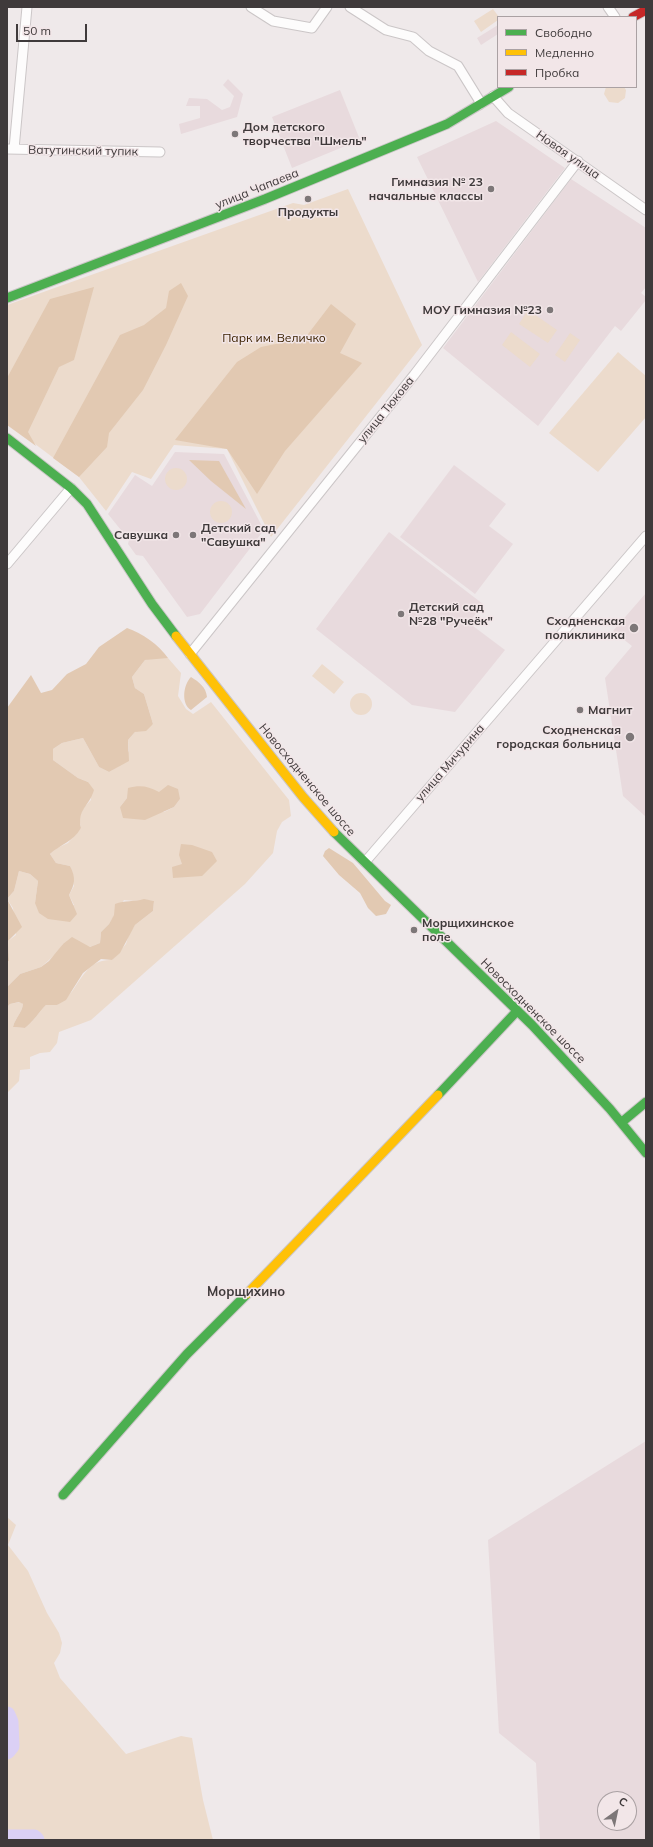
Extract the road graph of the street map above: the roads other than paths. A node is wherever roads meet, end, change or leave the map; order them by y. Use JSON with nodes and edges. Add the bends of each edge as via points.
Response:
{"nodes":[{"id":1,"x":27,"y":7,"type":"edge"},
{"id":2,"x":251,"y":7,"type":"edge"},
{"id":3,"x":327,"y":7,"type":"edge"},
{"id":4,"x":350,"y":7,"type":"edge"},
{"id":5,"x":608,"y":7,"type":"edge"},
{"id":6,"x":646,"y":10,"type":"edge"},
{"id":7,"x":614,"y":16,"type":"edge"},
{"id":8,"x":635,"y":16,"type":"edge"},
{"id":9,"x":507,"y":88,"type":"edge"},
{"id":10,"x":493,"y":96,"type":"junction"},
{"id":11,"x":479,"y":105,"type":"junction"},
{"id":12,"x":11,"y":149,"type":"edge"},
{"id":13,"x":160,"y":152,"type":"dead end"},
{"id":14,"x":578,"y":161,"type":"junction"},
{"id":15,"x":646,"y":210,"type":"edge"},
{"id":16,"x":7,"y":298,"type":"edge"},
{"id":17,"x":7,"y":438,"type":"edge"},
{"id":18,"x":71,"y":488,"type":"junction"},
{"id":19,"x":646,"y":536,"type":"edge"},
{"id":20,"x":7,"y":564,"type":"edge"},
{"id":21,"x":190,"y":654,"type":"junction"},
{"id":22,"x":364,"y":862,"type":"junction"},
{"id":23,"x":517,"y":1011,"type":"junction"},
{"id":24,"x":646,"y":1102,"type":"edge"},
{"id":25,"x":622,"y":1122,"type":"junction"},
{"id":26,"x":646,"y":1153,"type":"edge"},
{"id":27,"x":63,"y":1495,"type":"dead end"}],
"edges":[{"from":1,"to":12,"type":"street"},
{"from":2,"to":3,"type":"street","via":[[273,21],[312,28]]},
{"from":4,"to":11,"type":"street","via":[[386,30],[413,37],[430,51],[458,66]]},
{"from":5,"to":7,"type":"street"},
{"from":6,"to":8,"type":"street"},
{"from":9,"to":10,"type":"street","name":"улица Чапаева"},
{"from":10,"to":11,"type":"street","name":"улица Чапаева"},
{"from":10,"to":14,"type":"street","name":"Новая улица","via":[[508,113]]},
{"from":11,"to":16,"type":"street","name":"улица Чапаева","via":[[447,124],[278,194]]},
{"from":12,"to":13,"type":"street","name":"Ватутинский тупик"},
{"from":14,"to":15,"type":"street","name":"Новая улица"},
{"from":14,"to":21,"type":"street","name":"улица Тюкова","via":[[414,375]]},
{"from":17,"to":18,"type":"street","name":"Новосходненское шоссе"},
{"from":18,"to":20,"type":"street"},
{"from":18,"to":21,"type":"street","name":"Новосходненское шоссе","via":[[88,504],[152,604]]},
{"from":19,"to":22,"type":"street","name":"улица Мичурина"},
{"from":21,"to":22,"type":"street","name":"Новосходненское шоссе","via":[[302,797]]},
{"from":22,"to":23,"type":"street","name":"Новосходненское шоссе"},
{"from":23,"to":25,"type":"street","name":"Новосходненское шоссе"},
{"from":23,"to":27,"type":"street","via":[[302,1239],[187,1354]]},
{"from":24,"to":25,"type":"street"},
{"from":25,"to":26,"type":"street","name":"Новосходненское шоссе"}]}
